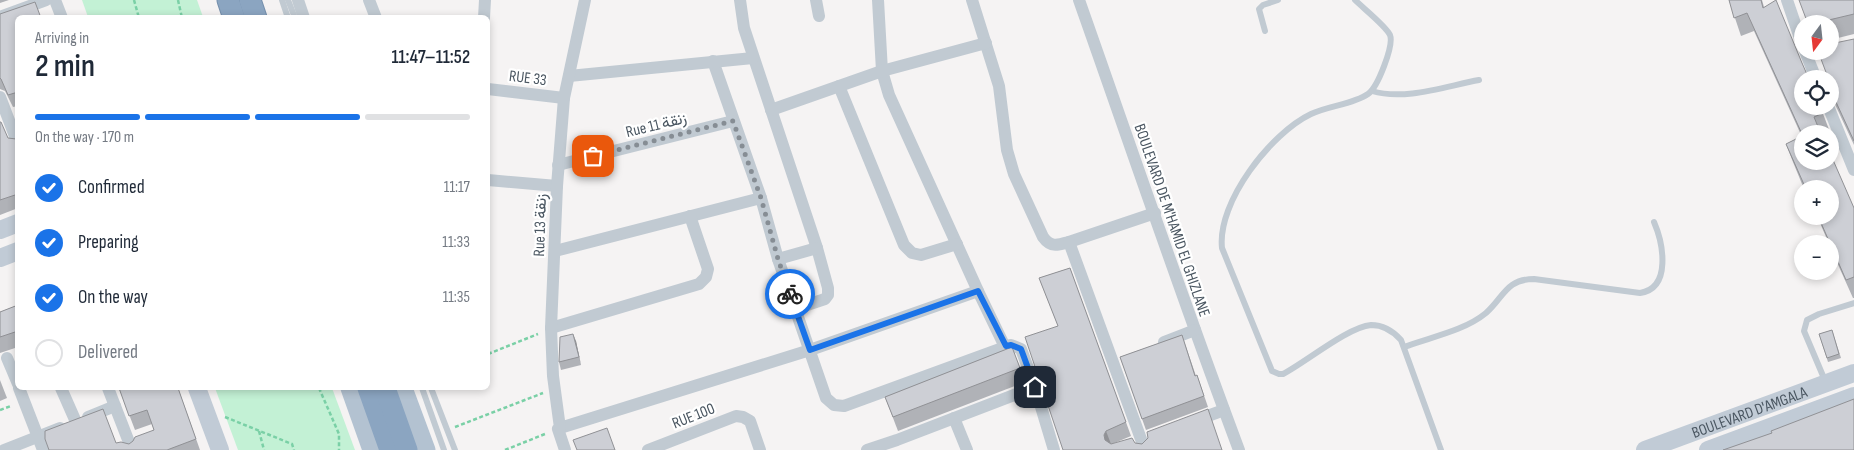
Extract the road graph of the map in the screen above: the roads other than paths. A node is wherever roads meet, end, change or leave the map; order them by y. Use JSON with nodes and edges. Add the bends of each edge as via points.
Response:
{"nodes":[{"id":1,"x":54,"y":0,"type":"edge"},
{"id":2,"x":228,"y":0,"type":"edge"},
{"id":3,"x":250,"y":0,"type":"edge"},
{"id":4,"x":256,"y":0,"type":"edge"},
{"id":5,"x":282,"y":0,"type":"edge"},
{"id":6,"x":288,"y":0,"type":"edge"},
{"id":7,"x":298,"y":0,"type":"edge"},
{"id":8,"x":370,"y":0,"type":"edge"},
{"id":9,"x":485,"y":0,"type":"edge"},
{"id":10,"x":585,"y":0,"type":"edge"},
{"id":11,"x":740,"y":0,"type":"edge"},
{"id":12,"x":816,"y":0,"type":"edge"},
{"id":13,"x":878,"y":0,"type":"edge"},
{"id":14,"x":972,"y":0,"type":"edge"},
{"id":15,"x":1079,"y":0,"type":"edge"},
{"id":16,"x":1278,"y":0,"type":"edge"},
{"id":17,"x":1355,"y":0,"type":"edge"},
{"id":18,"x":1787,"y":0,"type":"edge"},
{"id":19,"x":40,"y":1,"type":"edge"},
{"id":20,"x":61,"y":15,"type":"edge"},
{"id":21,"x":233,"y":15,"type":"edge"},
{"id":22,"x":255,"y":15,"type":"edge"},
{"id":23,"x":263,"y":15,"type":"edge"},
{"id":24,"x":287,"y":15,"type":"edge"},
{"id":25,"x":294,"y":15,"type":"edge"},
{"id":26,"x":303,"y":15,"type":"edge"},
{"id":27,"x":375,"y":15,"type":"edge"},
{"id":28,"x":484,"y":15,"type":"edge"},
{"id":29,"x":819,"y":16,"type":"dead end"},
{"id":30,"x":0,"y":17,"type":"edge"},
{"id":31,"x":1794,"y":18,"type":"edge"},
{"id":32,"x":1265,"y":31,"type":"dead end"},
{"id":33,"x":986,"y":43,"type":"junction"},
{"id":34,"x":753,"y":58,"type":"junction"},
{"id":35,"x":713,"y":61,"type":"junction"},
{"id":36,"x":882,"y":71,"type":"junction"},
{"id":37,"x":569,"y":76,"type":"junction"},
{"id":38,"x":1479,"y":80,"type":"dead end"},
{"id":39,"x":839,"y":86,"type":"junction"},
{"id":40,"x":490,"y":89,"type":"edge"},
{"id":41,"x":1372,"y":91,"type":"junction"},
{"id":42,"x":0,"y":96,"type":"edge"},
{"id":43,"x":564,"y":98,"type":"junction"},
{"id":44,"x":771,"y":110,"type":"junction"},
{"id":45,"x":1832,"y":115,"type":"edge"},
{"id":46,"x":13,"y":119,"type":"edge"},
{"id":47,"x":733,"y":121,"type":"junction"},
{"id":48,"x":558,"y":165,"type":"junction"},
{"id":49,"x":1854,"y":170,"type":"edge"},
{"id":50,"x":490,"y":180,"type":"edge"},
{"id":51,"x":557,"y":186,"type":"junction"},
{"id":52,"x":761,"y":198,"type":"junction"},
{"id":53,"x":1155,"y":212,"type":"junction"},
{"id":54,"x":690,"y":216,"type":"junction"},
{"id":55,"x":1654,"y":222,"type":"dead end"},
{"id":56,"x":15,"y":224,"type":"edge"},
{"id":57,"x":0,"y":230,"type":"edge"},
{"id":58,"x":1069,"y":242,"type":"junction"},
{"id":59,"x":957,"y":244,"type":"junction"},
{"id":60,"x":817,"y":248,"type":"junction"},
{"id":61,"x":555,"y":251,"type":"junction"},
{"id":62,"x":15,"y":252,"type":"edge"},
{"id":63,"x":0,"y":258,"type":"edge"},
{"id":64,"x":778,"y":259,"type":"junction"},
{"id":65,"x":978,"y":291,"type":"junction"},
{"id":66,"x":1854,"y":303,"type":"edge"},
{"id":67,"x":795,"y":309,"type":"junction"},
{"id":68,"x":551,"y":328,"type":"junction"},
{"id":69,"x":1195,"y":330,"type":"junction"},
{"id":70,"x":1006,"y":346,"type":"junction"},
{"id":71,"x":1404,"y":347,"type":"junction"},
{"id":72,"x":1149,"y":348,"type":"edge"},
{"id":73,"x":810,"y":350,"type":"junction"},
{"id":74,"x":8,"y":357,"type":"edge"},
{"id":75,"x":1854,"y":373,"type":"edge"},
{"id":76,"x":15,"y":376,"type":"edge"},
{"id":77,"x":1826,"y":384,"type":"junction"},
{"id":78,"x":1035,"y":387,"type":"junction"},
{"id":79,"x":20,"y":390,"type":"edge"},
{"id":80,"x":62,"y":390,"type":"edge"},
{"id":81,"x":198,"y":390,"type":"edge"},
{"id":82,"x":351,"y":390,"type":"edge"},
{"id":83,"x":369,"y":390,"type":"edge"},
{"id":84,"x":386,"y":390,"type":"edge"},
{"id":85,"x":404,"y":390,"type":"edge"},
{"id":86,"x":423,"y":390,"type":"edge"},
{"id":87,"x":432,"y":390,"type":"edge"},
{"id":88,"x":113,"y":396,"type":"edge"},
{"id":89,"x":1854,"y":396,"type":"edge"},
{"id":90,"x":1224,"y":410,"type":"junction"},
{"id":91,"x":954,"y":418,"type":"junction"},
{"id":92,"x":76,"y":422,"type":"junction"},
{"id":93,"x":1178,"y":427,"type":"edge"},
{"id":94,"x":559,"y":429,"type":"junction"},
{"id":95,"x":38,"y":437,"type":"junction"},
{"id":96,"x":1143,"y":443,"type":"edge"},
{"id":97,"x":899,"y":445,"type":"edge"},
{"id":98,"x":4,"y":450,"type":"edge"},
{"id":99,"x":43,"y":450,"type":"edge"},
{"id":100,"x":132,"y":450,"type":"edge"},
{"id":101,"x":220,"y":450,"type":"edge"},
{"id":102,"x":372,"y":450,"type":"edge"},
{"id":103,"x":390,"y":450,"type":"edge"},
{"id":104,"x":407,"y":450,"type":"edge"},
{"id":105,"x":426,"y":450,"type":"edge"},
{"id":106,"x":444,"y":450,"type":"edge"},
{"id":107,"x":454,"y":450,"type":"edge"},
{"id":108,"x":565,"y":450,"type":"edge"},
{"id":109,"x":648,"y":450,"type":"edge"},
{"id":110,"x":760,"y":450,"type":"edge"},
{"id":111,"x":867,"y":450,"type":"edge"},
{"id":112,"x":967,"y":450,"type":"edge"},
{"id":113,"x":1054,"y":450,"type":"edge"},
{"id":114,"x":1239,"y":450,"type":"edge"},
{"id":115,"x":1441,"y":450,"type":"edge"},
{"id":116,"x":1645,"y":450,"type":"edge"},
{"id":117,"x":1708,"y":450,"type":"edge"}],
"edges":[{"from":1,"to":20,"type":"street"},
{"from":2,"to":21,"type":"highway"},
{"from":3,"to":22,"type":"highway"},
{"from":4,"to":23,"type":"main road"},
{"from":5,"to":24,"type":"lane"},
{"from":6,"to":25,"type":"lane"},
{"from":7,"to":26,"type":"street"},
{"from":8,"to":27,"type":"street"},
{"from":9,"to":28,"type":"street"},
{"from":10,"to":37,"type":"street","name":"Rue 13 زنقة"},
{"from":11,"to":34,"type":"street"},
{"from":12,"to":29,"type":"street"},
{"from":13,"to":36,"type":"street"},
{"from":14,"to":33,"type":"street"},
{"from":15,"to":53,"type":"street","name":"BOULEVARD DE M'HAMID EL GHIZLANE"},
{"from":16,"to":32,"type":"lane","via":[[1259,9]]},
{"from":17,"to":41,"type":"lane","via":[[1387,30],[1391,38],[1378,82]]},
{"from":18,"to":31,"type":"street"},
{"from":19,"to":30,"type":"street"},
{"from":33,"to":36,"type":"street"},
{"from":33,"to":58,"type":"street","via":[[999,86],[1007,150],[1014,174],[1048,244],[1055,246]]},
{"from":34,"to":35,"type":"street"},
{"from":34,"to":44,"type":"street"},
{"from":35,"to":37,"type":"street"},
{"from":35,"to":47,"type":"street"},
{"from":36,"to":39,"type":"street"},
{"from":36,"to":59,"type":"street","via":[[889,95]]},
{"from":37,"to":43,"type":"street","name":"Rue 13 زنقة"},
{"from":38,"to":41,"type":"lane","via":[[1406,94],[1388,95]]},
{"from":39,"to":44,"type":"street"},
{"from":39,"to":59,"type":"street","via":[[904,245],[912,253],[921,255]]},
{"from":40,"to":43,"type":"street","name":"RUE 33"},
{"from":41,"to":71,"type":"lane","via":[[1312,114],[1274,140],[1232,202],[1221,231],[1222,248],[1270,368],[1275,373],[1283,374],[1354,330],[1370,325],[1392,331]]},
{"from":42,"to":46,"type":"street"},
{"from":43,"to":48,"type":"street","name":"Rue 13 زنقة"},
{"from":44,"to":60,"type":"street"},
{"from":45,"to":49,"type":"street"},
{"from":47,"to":48,"type":"street","name":"Rue 11 زنقة"},
{"from":47,"to":52,"type":"street"},
{"from":48,"to":51,"type":"street","name":"Rue 13 زنقة"},
{"from":50,"to":51,"type":"street"},
{"from":51,"to":61,"type":"street","name":"Rue 13 زنقة"},
{"from":52,"to":54,"type":"street"},
{"from":52,"to":64,"type":"street"},
{"from":53,"to":58,"type":"street"},
{"from":53,"to":69,"type":"street","name":"BOULEVARD DE M'HAMID EL GHIZLANE"},
{"from":54,"to":61,"type":"street"},
{"from":54,"to":68,"type":"street","via":[[708,269],[699,284]]},
{"from":55,"to":71,"type":"lane","via":[[1662,263],[1658,282],[1650,290],[1640,292],[1520,280],[1507,288],[1479,318]]},
{"from":56,"to":57,"type":"street"},
{"from":58,"to":96,"type":"street","via":[[1117,360]]},
{"from":59,"to":65,"type":"street"},
{"from":60,"to":64,"type":"street"},
{"from":60,"to":67,"type":"street","via":[[828,295],[825,299]]},
{"from":61,"to":68,"type":"street","name":"Rue 13 زنقة"},
{"from":62,"to":63,"type":"street"},
{"from":64,"to":67,"type":"street"},
{"from":65,"to":70,"type":"street"},
{"from":65,"to":73,"type":"street"},
{"from":66,"to":77,"type":"lane","via":[[1818,314],[1807,320],[1805,325],[1804,332]]},
{"from":67,"to":73,"type":"street"},
{"from":68,"to":94,"type":"street","name":"Rue 13 زنقة"},
{"from":69,"to":72,"type":"street"},
{"from":69,"to":90,"type":"street","name":"BOULEVARD DE M'HAMID EL GHIZLANE"},
{"from":70,"to":73,"type":"street","via":[[840,406],[826,398]]},
{"from":70,"to":78,"type":"street","via":[[1021,349]]},
{"from":71,"to":115,"type":"lane"},
{"from":73,"to":94,"type":"street"},
{"from":74,"to":76,"type":"street"},
{"from":75,"to":77,"type":"street","name":"BOULEVARD D'AMGALA"},
{"from":77,"to":116,"type":"street","name":"BOULEVARD D'AMGALA"},
{"from":78,"to":91,"type":"street"},
{"from":78,"to":113,"type":"street"},
{"from":79,"to":95,"type":"street"},
{"from":80,"to":92,"type":"street"},
{"from":81,"to":101,"type":"street"},
{"from":82,"to":102,"type":"main road"},
{"from":83,"to":103,"type":"highway"},
{"from":84,"to":104,"type":"highway"},
{"from":85,"to":105,"type":"main road"},
{"from":86,"to":106,"type":"lane"},
{"from":87,"to":107,"type":"lane"},
{"from":88,"to":92,"type":"street"},
{"from":88,"to":100,"type":"street"},
{"from":89,"to":117,"type":"street","name":"BOULEVARD D'AMGALA"},
{"from":90,"to":93,"type":"street"},
{"from":90,"to":114,"type":"street","name":"BOULEVARD DE M'HAMID EL GHIZLANE"},
{"from":91,"to":97,"type":"street"},
{"from":91,"to":112,"type":"street"},
{"from":92,"to":95,"type":"street"},
{"from":94,"to":108,"type":"street","name":"Rue 13 زنقة"},
{"from":95,"to":98,"type":"street"},
{"from":95,"to":99,"type":"street"},
{"from":97,"to":111,"type":"street"},
{"from":109,"to":110,"type":"street","name":"RUE 100","via":[[736,416],[750,421]]}]}
